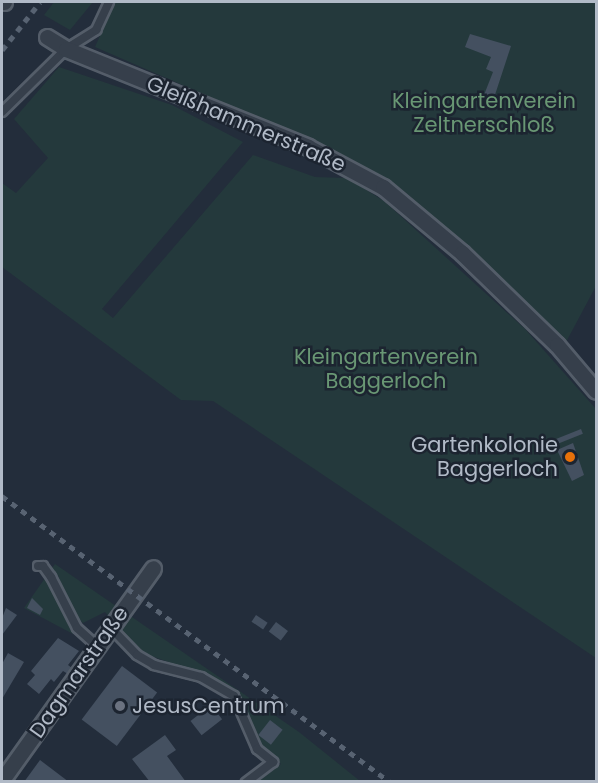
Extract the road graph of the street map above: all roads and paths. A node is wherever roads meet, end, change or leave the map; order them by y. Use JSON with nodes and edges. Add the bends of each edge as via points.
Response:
{"nodes":[{"id":1,"x":109,"y":2,"type":"edge"},
{"id":2,"x":47,"y":37,"type":"dead end"},
{"id":3,"x":66,"y":49,"type":"junction"},
{"id":4,"x":2,"y":112,"type":"edge"},
{"id":5,"x":597,"y":391,"type":"edge"},
{"id":6,"x":38,"y":566,"type":"dead end"},
{"id":7,"x":153,"y":568,"type":"dead end"},
{"id":8,"x":111,"y":628,"type":"junction"},
{"id":9,"x":98,"y":647,"type":"junction"},
{"id":10,"x":3,"y":776,"type":"edge"},
{"id":11,"x":246,"y":782,"type":"edge"}],
"edges":[{"from":1,"to":3,"type":"lane","via":[[96,30]]},
{"from":2,"to":3,"type":"street","name":"Gleißhammerstraße"},
{"from":3,"to":4,"type":"lane"},
{"from":3,"to":5,"type":"street","name":"Gleißhammerstraße","via":[[309,147],[383,187],[462,253],[557,345]]},
{"from":6,"to":9,"type":"lane","via":[[43,566],[51,577],[76,628]]},
{"from":7,"to":8,"type":"street","name":"Dagmarstraße"},
{"from":8,"to":9,"type":"street","name":"Dagmarstraße"},
{"from":8,"to":11,"type":"lane","via":[[137,655],[154,665],[201,677],[234,696],[257,749],[273,762]]},
{"from":9,"to":10,"type":"street","name":"Dagmarstraße"}]}
